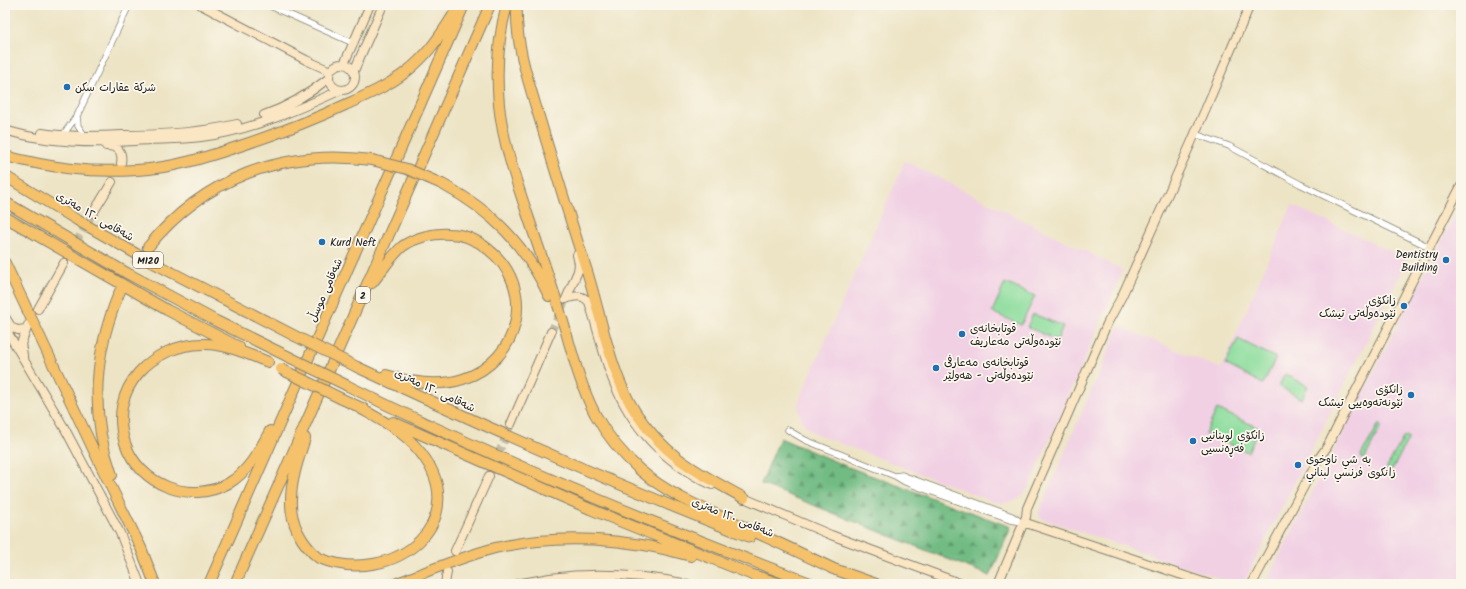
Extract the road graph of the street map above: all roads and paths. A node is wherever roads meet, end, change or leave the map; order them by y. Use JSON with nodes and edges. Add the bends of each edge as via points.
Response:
{"nodes":[{"id":1,"x":129,"y":5,"type":"edge"},
{"id":2,"x":201,"y":5,"type":"edge"},
{"id":3,"x":268,"y":5,"type":"edge"},
{"id":4,"x":370,"y":5,"type":"edge"},
{"id":5,"x":382,"y":5,"type":"edge"},
{"id":6,"x":459,"y":5,"type":"edge"},
{"id":7,"x":464,"y":5,"type":"edge"},
{"id":8,"x":490,"y":5,"type":"edge"},
{"id":9,"x":507,"y":5,"type":"edge"},
{"id":10,"x":517,"y":5,"type":"edge"},
{"id":11,"x":1250,"y":5,"type":"edge"},
{"id":12,"x":353,"y":43,"type":"junction"},
{"id":13,"x":344,"y":64,"type":"junction"},
{"id":14,"x":354,"y":71,"type":"junction"},
{"id":15,"x":329,"y":75,"type":"junction"},
{"id":16,"x":341,"y":90,"type":"junction"},
{"id":17,"x":78,"y":114,"type":"junction"},
{"id":18,"x":5,"y":125,"type":"edge"},
{"id":19,"x":5,"y":130,"type":"edge"},
{"id":20,"x":1194,"y":134,"type":"junction"},
{"id":21,"x":63,"y":135,"type":"junction"},
{"id":22,"x":85,"y":136,"type":"junction"},
{"id":23,"x":100,"y":142,"type":"junction"},
{"id":24,"x":5,"y":156,"type":"edge"},
{"id":25,"x":121,"y":163,"type":"dead end"},
{"id":26,"x":5,"y":176,"type":"edge"},
{"id":27,"x":1461,"y":181,"type":"edge"},
{"id":28,"x":112,"y":182,"type":"dead end"},
{"id":29,"x":1461,"y":186,"type":"edge"},
{"id":30,"x":5,"y":202,"type":"edge"},
{"id":31,"x":93,"y":213,"type":"tunnel mouth"},
{"id":32,"x":5,"y":217,"type":"edge"},
{"id":33,"x":570,"y":221,"type":"junction"},
{"id":34,"x":1425,"y":245,"type":"junction"},
{"id":35,"x":148,"y":247,"type":"tunnel mouth"},
{"id":36,"x":5,"y":263,"type":"edge"},
{"id":37,"x":64,"y":263,"type":"tunnel mouth"},
{"id":38,"x":120,"y":291,"type":"tunnel mouth"},
{"id":39,"x":362,"y":296,"type":"junction"},
{"id":40,"x":38,"y":309,"type":"dead end"},
{"id":41,"x":5,"y":317,"type":"edge"},
{"id":42,"x":5,"y":328,"type":"edge"},
{"id":43,"x":551,"y":332,"type":"tunnel mouth"},
{"id":44,"x":573,"y":355,"type":"junction"},
{"id":45,"x":23,"y":356,"type":"junction"},
{"id":46,"x":268,"y":362,"type":"junction"},
{"id":47,"x":357,"y":367,"type":"junction"},
{"id":48,"x":294,"y":392,"type":"junction"},
{"id":49,"x":315,"y":401,"type":"junction"},
{"id":50,"x":358,"y":407,"type":"junction"},
{"id":51,"x":511,"y":424,"type":"tunnel mouth"},
{"id":52,"x":788,"y":430,"type":"dead end"},
{"id":53,"x":1319,"y":458,"type":"junction"},
{"id":54,"x":488,"y":476,"type":"tunnel mouth"},
{"id":55,"x":744,"y":498,"type":"junction"},
{"id":56,"x":1022,"y":520,"type":"junction"},
{"id":57,"x":132,"y":529,"type":"junction"},
{"id":58,"x":455,"y":551,"type":"dead end"},
{"id":59,"x":395,"y":568,"type":"dead end"},
{"id":60,"x":836,"y":570,"type":"junction"},
{"id":61,"x":382,"y":572,"type":"dead end"},
{"id":62,"x":447,"y":572,"type":"dead end"},
{"id":63,"x":755,"y":576,"type":"junction"},
{"id":64,"x":140,"y":584,"type":"edge"},
{"id":65,"x":155,"y":584,"type":"edge"},
{"id":66,"x":209,"y":584,"type":"edge"},
{"id":67,"x":236,"y":584,"type":"edge"},
{"id":68,"x":395,"y":584,"type":"edge"},
{"id":69,"x":445,"y":584,"type":"edge"},
{"id":70,"x":520,"y":584,"type":"edge"},
{"id":71,"x":688,"y":584,"type":"edge"},
{"id":72,"x":781,"y":584,"type":"edge"},
{"id":73,"x":813,"y":584,"type":"edge"},
{"id":74,"x":876,"y":584,"type":"edge"},
{"id":75,"x":962,"y":584,"type":"edge"},
{"id":76,"x":998,"y":584,"type":"edge"},
{"id":77,"x":1209,"y":584,"type":"edge"},
{"id":78,"x":1252,"y":584,"type":"edge"}],
"edges":[{"from":1,"to":17,"type":"street"},
{"from":2,"to":15,"type":"street","via":[[306,60]]},
{"from":3,"to":12,"type":"street"},
{"from":4,"to":12,"type":"street"},
{"from":5,"to":14,"type":"street"},
{"from":6,"to":24,"type":"highway","via":[[428,52],[394,80],[316,118],[208,157],[139,170],[97,171],[64,169]]},
{"from":7,"to":48,"type":"highway","name":"شەقامی موسڵ","number":"2"},
{"from":8,"to":39,"type":"highway","number":"2"},
{"from":9,"to":44,"type":"highway","via":[[499,51],[498,80],[504,134],[519,189]]},
{"from":10,"to":33,"type":"highway","via":[[521,54]]},
{"from":11,"to":20,"type":"street"},
{"from":12,"to":13,"type":"street"},
{"from":13,"to":14,"type":"street"},
{"from":13,"to":15,"type":"street","via":[[336,65]]},
{"from":14,"to":16,"type":"street","via":[[353,84],[346,90]]},
{"from":15,"to":16,"type":"street","via":[[334,88]]},
{"from":15,"to":22,"type":"street","via":[[317,88],[299,99],[243,123],[186,133]]},
{"from":16,"to":23,"type":"street","via":[[268,119],[220,134],[184,139]]},
{"from":17,"to":21,"type":"street"},
{"from":17,"to":22,"type":"street","via":[[78,126]]},
{"from":18,"to":21,"type":"street"},
{"from":19,"to":23,"type":"street","via":[[48,139]]},
{"from":20,"to":34,"type":"street","via":[[1229,146]]},
{"from":20,"to":56,"type":"street","via":[[1031,510]]},
{"from":21,"to":22,"type":"street"},
{"from":23,"to":25,"type":"street","via":[[118,148]]},
{"from":26,"to":47,"type":"highway","name":"شەقامی ١٢٠ مەتری","number":"M120","bridge":true,"via":[[140,256]]},
{"from":27,"to":34,"type":"street"},
{"from":28,"to":31,"type":"street"},
{"from":29,"to":53,"type":"street","via":[[1328,447]]},
{"from":30,"to":73,"type":"highway","number":"M120","bridge":true,"via":[[125,272],[216,321],[348,386],[600,500]]},
{"from":32,"to":46,"type":"highway","via":[[168,310]]},
{"from":33,"to":55,"type":"highway","via":[[616,371],[636,413],[661,444],[680,461]]},
{"from":33,"to":55,"type":"street","via":[[580,264],[566,299],[578,296],[589,302],[617,390],[631,416],[647,437],[689,474]]},
{"from":34,"to":53,"type":"street","via":[[1323,445]]},
{"from":35,"to":44,"type":"highway","bridge":true,"via":[[171,221],[192,204],[219,186],[247,173],[279,163],[316,158],[372,160],[407,169],[442,184],[492,217],[525,253],[541,279]]},
{"from":36,"to":57,"type":"highway"},
{"from":37,"to":40,"type":"street"},
{"from":38,"to":57,"type":"highway","via":[[107,324],[100,356],[97,376],[98,414],[106,456]]},
{"from":39,"to":47,"type":"highway","via":[[404,246],[431,235],[452,234],[473,239],[499,259],[510,275],[518,306],[512,334],[498,356],[483,369],[464,379],[444,383],[419,382]]},
{"from":39,"to":49,"type":"highway","number":"2"},
{"from":41,"to":45,"type":"street","via":[[12,328],[18,330],[27,327],[21,344]]},
{"from":42,"to":45,"type":"street"},
{"from":43,"to":51,"type":"street"},
{"from":44,"to":60,"type":"highway","via":[[585,392],[603,428],[612,441],[641,470],[693,504]]},
{"from":45,"to":64,"type":"street","via":[[120,533]]},
{"from":46,"to":48,"type":"highway","via":[[222,346],[203,344],[179,347],[148,363],[133,379],[121,418],[125,443],[137,465],[159,484],[180,491],[199,492],[229,483],[254,460]]},
{"from":46,"to":50,"type":"highway","bridge":true},
{"from":47,"to":60,"type":"highway","name":"شەقامی ١٢٠ مەتری","via":[[595,474]]},
{"from":48,"to":66,"type":"highway","name":"شەقامی موسڵ","number":"2"},
{"from":49,"to":61,"type":"highway","via":[[292,488],[291,510],[296,528],[304,544],[313,554],[336,568],[358,574]]},
{"from":49,"to":67,"type":"highway","number":"2"},
{"from":50,"to":59,"type":"highway","via":[[400,432],[415,445],[432,468],[437,484],[439,503],[434,529],[419,551]]},
{"from":50,"to":63,"type":"highway","via":[[597,512]]},
{"from":52,"to":56,"type":"street","via":[[805,440],[905,482],[1010,520]]},
{"from":53,"to":78,"type":"street"},
{"from":54,"to":58,"type":"street"},
{"from":55,"to":75,"type":"street","via":[[838,538]]},
{"from":56,"to":76,"type":"street"},
{"from":56,"to":77,"type":"street"},
{"from":57,"to":65,"type":"highway"},
{"from":60,"to":74,"type":"highway","name":"شەقامی ١٢٠ مەتری"},
{"from":62,"to":69,"type":"street"},
{"from":63,"to":68,"type":"highway","via":[[660,548],[616,541],[566,540],[514,545],[482,552]]},
{"from":63,"to":72,"type":"highway"},
{"from":70,"to":71,"type":"street","via":[[552,578],[604,575]]}]}
